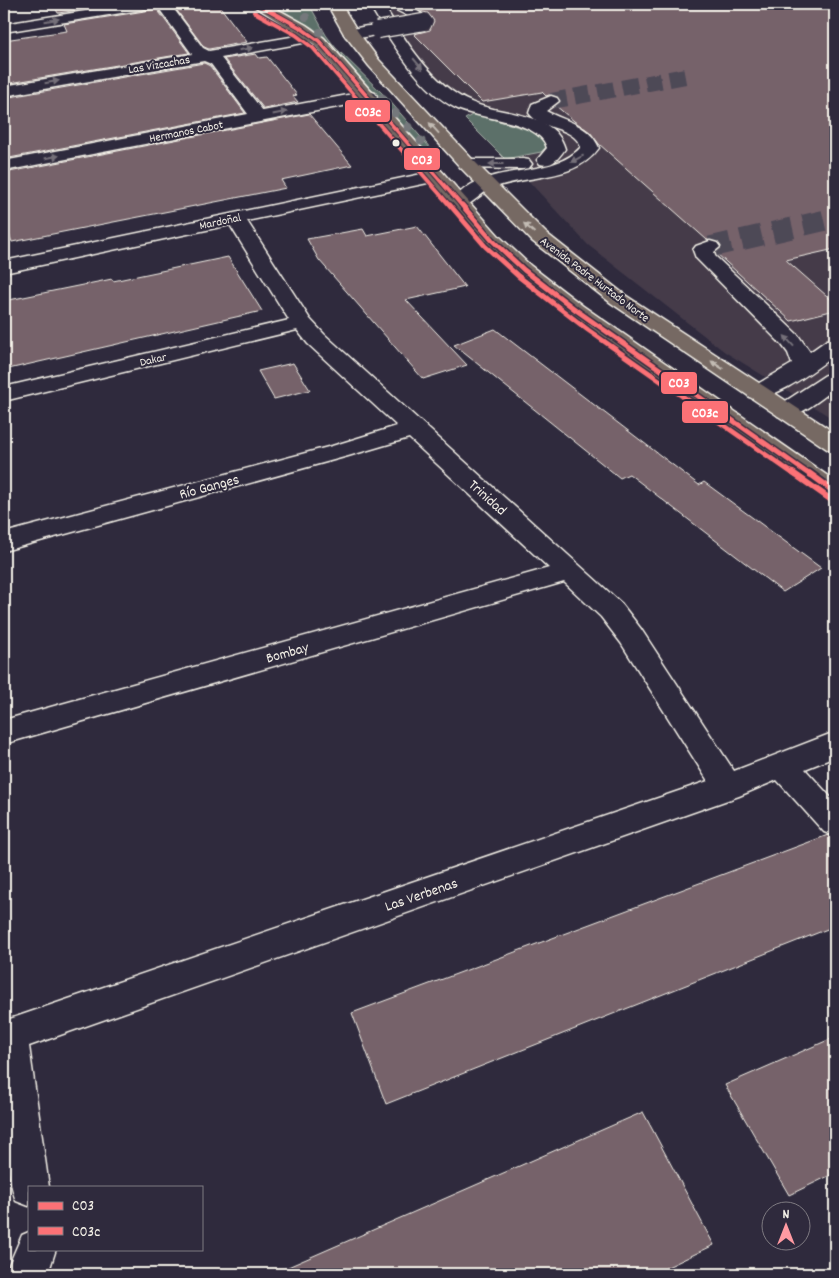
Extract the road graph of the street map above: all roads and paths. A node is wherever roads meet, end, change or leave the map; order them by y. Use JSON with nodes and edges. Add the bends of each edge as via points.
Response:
{"nodes":[{"id":1,"x":155,"y":4,"type":"edge"},
{"id":2,"x":163,"y":4,"type":"edge"},
{"id":3,"x":258,"y":4,"type":"edge"},
{"id":4,"x":323,"y":4,"type":"edge"},
{"id":5,"x":387,"y":5,"type":"edge"},
{"id":6,"x":276,"y":8,"type":"edge"},
{"id":7,"x":337,"y":9,"type":"edge"},
{"id":8,"x":383,"y":27,"type":"junction"},
{"id":9,"x":4,"y":28,"type":"edge"},
{"id":10,"x":351,"y":34,"type":"junction"},
{"id":11,"x":314,"y":37,"type":"junction"},
{"id":12,"x":206,"y":56,"type":"junction"},
{"id":13,"x":4,"y":90,"type":"edge"},
{"id":14,"x":369,"y":96,"type":"junction"},
{"id":15,"x":551,"y":101,"type":"dead end"},
{"id":16,"x":259,"y":117,"type":"junction"},
{"id":17,"x":569,"y":127,"type":"junction"},
{"id":18,"x":546,"y":160,"type":"junction"},
{"id":19,"x":467,"y":164,"type":"junction"},
{"id":20,"x":4,"y":166,"type":"edge"},
{"id":21,"x":436,"y":176,"type":"junction"},
{"id":22,"x":486,"y":184,"type":"junction"},
{"id":23,"x":460,"y":203,"type":"junction"},
{"id":24,"x":235,"y":218,"type":"junction"},
{"id":25,"x":710,"y":247,"type":"dead end"},
{"id":26,"x":4,"y":267,"type":"edge"},
{"id":27,"x":302,"y":323,"type":"junction"},
{"id":28,"x":835,"y":344,"type":"edge"},
{"id":29,"x":804,"y":366,"type":"junction"},
{"id":30,"x":835,"y":379,"type":"edge"},
{"id":31,"x":682,"y":386,"type":"junction"},
{"id":32,"x":757,"y":392,"type":"junction"},
{"id":33,"x":4,"y":394,"type":"edge"},
{"id":34,"x":786,"y":411,"type":"junction"},
{"id":35,"x":413,"y":429,"type":"junction"},
{"id":36,"x":835,"y":444,"type":"edge"},
{"id":37,"x":835,"y":492,"type":"edge"},
{"id":38,"x":4,"y":542,"type":"edge"},
{"id":39,"x":570,"y":571,"type":"junction"},
{"id":40,"x":4,"y":732,"type":"edge"},
{"id":41,"x":835,"y":744,"type":"edge"},
{"id":42,"x":783,"y":766,"type":"junction"},
{"id":43,"x":728,"y":787,"type":"junction"},
{"id":44,"x":835,"y":823,"type":"edge"},
{"id":45,"x":7,"y":1037,"type":"edge"},
{"id":46,"x":30,"y":1186,"type":"edge"},
{"id":47,"x":36,"y":1250,"type":"edge"},
{"id":48,"x":25,"y":1274,"type":"edge"}],
"edges":[{"from":9,"to":1,"type":"street","one_way":true},
{"from":2,"to":12,"type":"street","via":[[198,51]]},
{"from":3,"to":6,"type":"main road"},
{"from":4,"to":7,"type":"main road"},
{"from":5,"to":8,"type":"street"},
{"from":5,"to":8,"type":"street","bridge":true,"via":[[420,18]]},
{"from":6,"to":11,"type":"main road"},
{"from":7,"to":10,"type":"main road","name":"Avenida Padre Hurtado Norte"},
{"from":8,"to":10,"type":"street"},
{"from":8,"to":18,"type":"street","one_way":true,"via":[[451,99],[476,111],[537,127],[551,135],[556,149]]},
{"from":19,"to":10,"type":"main road","name":"Avenida Padre Hurtado Norte","one_way":true},
{"from":12,"to":11,"type":"street","name":"Las Vizcachas","one_way":true},
{"from":11,"to":14,"type":"main road"},
{"from":13,"to":12,"type":"street","name":"Las Vizcachas","one_way":true},
{"from":12,"to":16,"type":"street","via":[[216,61]]},
{"from":16,"to":14,"type":"street","name":"Hermanos Cabot","one_way":true},
{"from":14,"to":21,"type":"main road"},
{"from":15,"to":17,"type":"street","via":[[538,108],[537,113]]},
{"from":20,"to":16,"type":"street","name":"Hermanos Cabot","one_way":true},
{"from":17,"to":18,"type":"street","via":[[575,138],[572,146]]},
{"from":17,"to":22,"type":"street","one_way":true,"via":[[590,144],[589,152],[581,158]]},
{"from":18,"to":19,"type":"street","one_way":true,"via":[[520,164]]},
{"from":19,"to":22,"type":"main road","name":"Avenida Padre Hurtado Norte"},
{"from":21,"to":23,"type":"main road"},
{"from":21,"to":24,"type":"street","name":"Mardoñal"},
{"from":22,"to":23,"type":"street","via":[[469,192]]},
{"from":32,"to":22,"type":"main road","name":"Avenida Padre Hurtado Norte","one_way":true,"via":[[573,266],[525,226]]},
{"from":23,"to":31,"type":"main road","via":[[502,250],[535,280]]},
{"from":24,"to":26,"type":"street","name":"Mardoñal"},
{"from":24,"to":27,"type":"street","name":"Trinidad"},
{"from":29,"to":25,"type":"street","one_way":true,"via":[[790,340],[706,258],[703,250]]},
{"from":27,"to":33,"type":"street","name":"Dakar"},
{"from":27,"to":35,"type":"street","name":"Trinidad"},
{"from":28,"to":29,"type":"street"},
{"from":29,"to":32,"type":"street"},
{"from":30,"to":34,"type":"street"},
{"from":31,"to":32,"type":"main road","via":[[726,394]]},
{"from":31,"to":37,"type":"main road"},
{"from":32,"to":34,"type":"main road","name":"Avenida Padre Hurtado Norte"},
{"from":34,"to":36,"type":"main road","name":"Avenida Padre Hurtado Norte"},
{"from":35,"to":38,"type":"street","name":"Río Ganges"},
{"from":35,"to":39,"type":"street","name":"Trinidad"},
{"from":39,"to":40,"type":"street","name":"Bombay"},
{"from":39,"to":43,"type":"street","name":"Trinidad","via":[[611,610],[631,636]]},
{"from":41,"to":42,"type":"street","name":"Las Verbenas"},
{"from":42,"to":43,"type":"street","name":"Las Verbenas"},
{"from":42,"to":44,"type":"street"},
{"from":43,"to":45,"type":"street","name":"Las Verbenas"},
{"from":45,"to":46,"type":"street"},
{"from":47,"to":48,"type":"street"}]}
